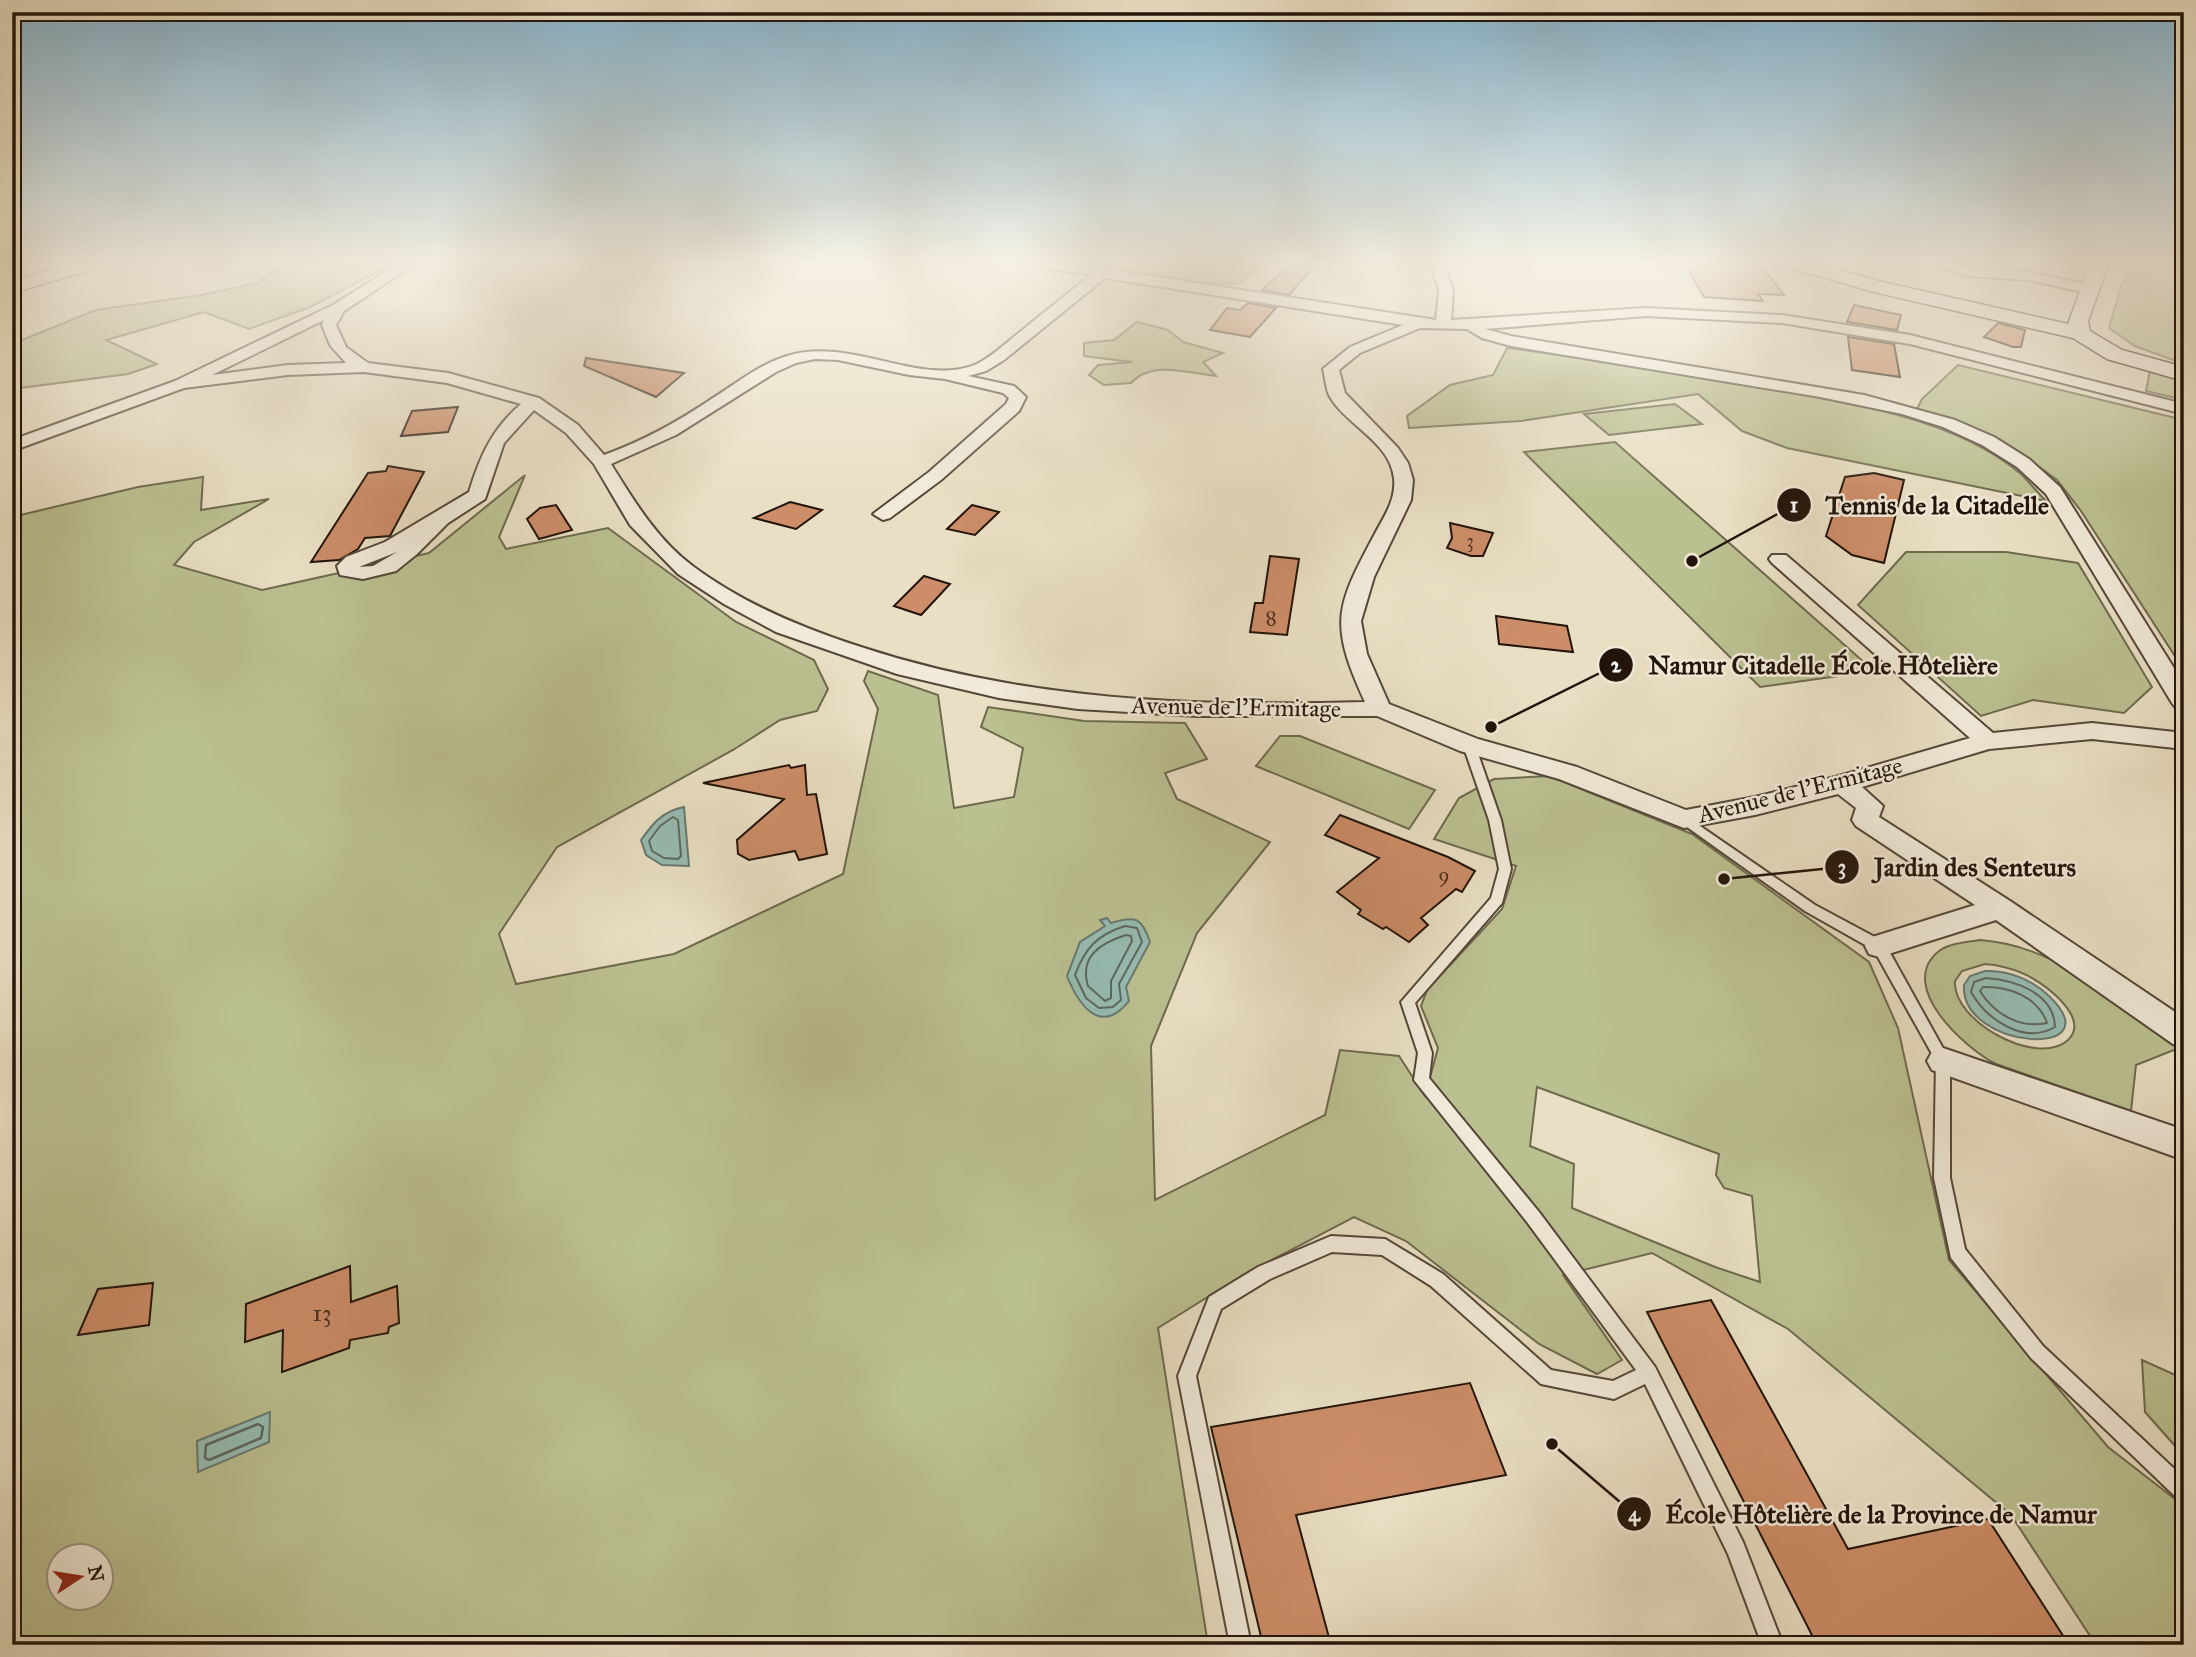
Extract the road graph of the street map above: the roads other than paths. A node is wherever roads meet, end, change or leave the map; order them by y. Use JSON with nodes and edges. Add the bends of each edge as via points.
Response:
{"nodes":[{"id":1,"x":271,"y":340,"type":"edge"},
{"id":2,"x":334,"y":340,"type":"edge"},
{"id":3,"x":1018,"y":340,"type":"edge"},
{"id":4,"x":1379,"y":340,"type":"edge"},
{"id":5,"x":1508,"y":340,"type":"edge"},
{"id":6,"x":1906,"y":340,"type":"edge"},
{"id":7,"x":2089,"y":340,"type":"edge"},
{"id":8,"x":363,"y":367,"type":"junction"},
{"id":9,"x":940,"y":374,"type":"junction"},
{"id":10,"x":2184,"y":374,"type":"edge"},
{"id":11,"x":181,"y":384,"type":"junction"},
{"id":12,"x":533,"y":402,"type":"junction"},
{"id":13,"x":2184,"y":409,"type":"edge"},
{"id":14,"x":12,"y":446,"type":"edge"},
{"id":15,"x":601,"y":462,"type":"junction"},
{"id":16,"x":883,"y":514,"type":"dead end"},
{"id":17,"x":442,"y":518,"type":"dead end"},
{"id":18,"x":1779,"y":559,"type":"dead end"},
{"id":19,"x":2184,"y":704,"type":"edge"},
{"id":20,"x":1380,"y":709,"type":"junction"},
{"id":21,"x":1989,"y":741,"type":"junction"},
{"id":22,"x":2184,"y":741,"type":"edge"},
{"id":23,"x":1469,"y":745,"type":"junction"},
{"id":24,"x":1842,"y":784,"type":"junction"},
{"id":25,"x":1684,"y":819,"type":"junction"},
{"id":26,"x":2000,"y":908,"type":"junction"},
{"id":27,"x":1879,"y":946,"type":"junction"},
{"id":28,"x":2184,"y":1034,"type":"edge"},
{"id":29,"x":1943,"y":1061,"type":"junction"},
{"id":30,"x":2184,"y":1145,"type":"edge"},
{"id":31,"x":1649,"y":1373,"type":"junction"},
{"id":32,"x":2184,"y":1491,"type":"edge"},
{"id":33,"x":1241,"y":1645,"type":"edge"},
{"id":34,"x":1773,"y":1645,"type":"edge"}],
"edges":[{"from":1,"to":11,"type":"street"},
{"from":2,"to":8,"type":"street","via":[[347,359]]},
{"from":3,"to":9,"type":"street","via":[[979,368]]},
{"from":4,"to":20,"type":"street","via":[[1355,350],[1331,369],[1337,394],[1392,452],[1406,484],[1359,588],[1350,620]]},
{"from":5,"to":19,"type":"street","via":[[1870,402],[1933,419],[1991,444],[2053,491]]},
{"from":6,"to":13,"type":"street"},
{"from":7,"to":10,"type":"main road","via":[[2116,354]]},
{"from":8,"to":11,"type":"street","name":"Avenue de l'Ermitage"},
{"from":8,"to":12,"type":"street","name":"Avenue de l'Ermitage","via":[[448,378]]},
{"from":9,"to":15,"type":"street","via":[[844,356],[789,360],[657,439]]},
{"from":9,"to":16,"type":"street","via":[[1008,389],[1018,397],[1013,407],[935,476]]},
{"from":11,"to":14,"type":"street"},
{"from":12,"to":15,"type":"street","name":"Avenue de l'Ermitage","via":[[572,429]]},
{"from":12,"to":17,"type":"street","via":[[492,444],[478,495]]},
{"from":15,"to":20,"type":"street","name":"Avenue de l'Ermitage","via":[[637,521],[685,570],[785,627],[905,669],[999,691],[1078,702],[1198,709]]},
{"from":18,"to":21,"type":"street"},
{"from":20,"to":23,"type":"street","name":"Avenue de l'Ermitage"},
{"from":21,"to":22,"type":"street","name":"Avenue de l'Ermitage","via":[[2092,731]]},
{"from":21,"to":24,"type":"street","name":"Avenue de l'Ermitage"},
{"from":23,"to":25,"type":"street","name":"Avenue de l'Ermitage","via":[[1568,773]]},
{"from":23,"to":31,"type":"lane","via":[[1495,820],[1505,869],[1497,900],[1408,1002],[1425,1053],[1421,1080],[1534,1217]]},
{"from":24,"to":25,"type":"street","name":"Avenue de l'Ermitage"},
{"from":24,"to":26,"type":"street","via":[[1870,806],[1865,820]]},
{"from":25,"to":27,"type":"lane","via":[[1810,908]]},
{"from":26,"to":27,"type":"street"},
{"from":26,"to":28,"type":"street"},
{"from":27,"to":29,"type":"lane"},
{"from":29,"to":30,"type":"street"},
{"from":29,"to":32,"type":"lane","via":[[1942,1178],[1958,1252],[2036,1352]]},
{"from":31,"to":33,"type":"lane","via":[[1614,1390],[1547,1378],[1437,1280],[1385,1247],[1331,1244],[1264,1273],[1215,1303],[1187,1376]]},
{"from":31,"to":34,"type":"lane","via":[[1737,1549]]}]}
